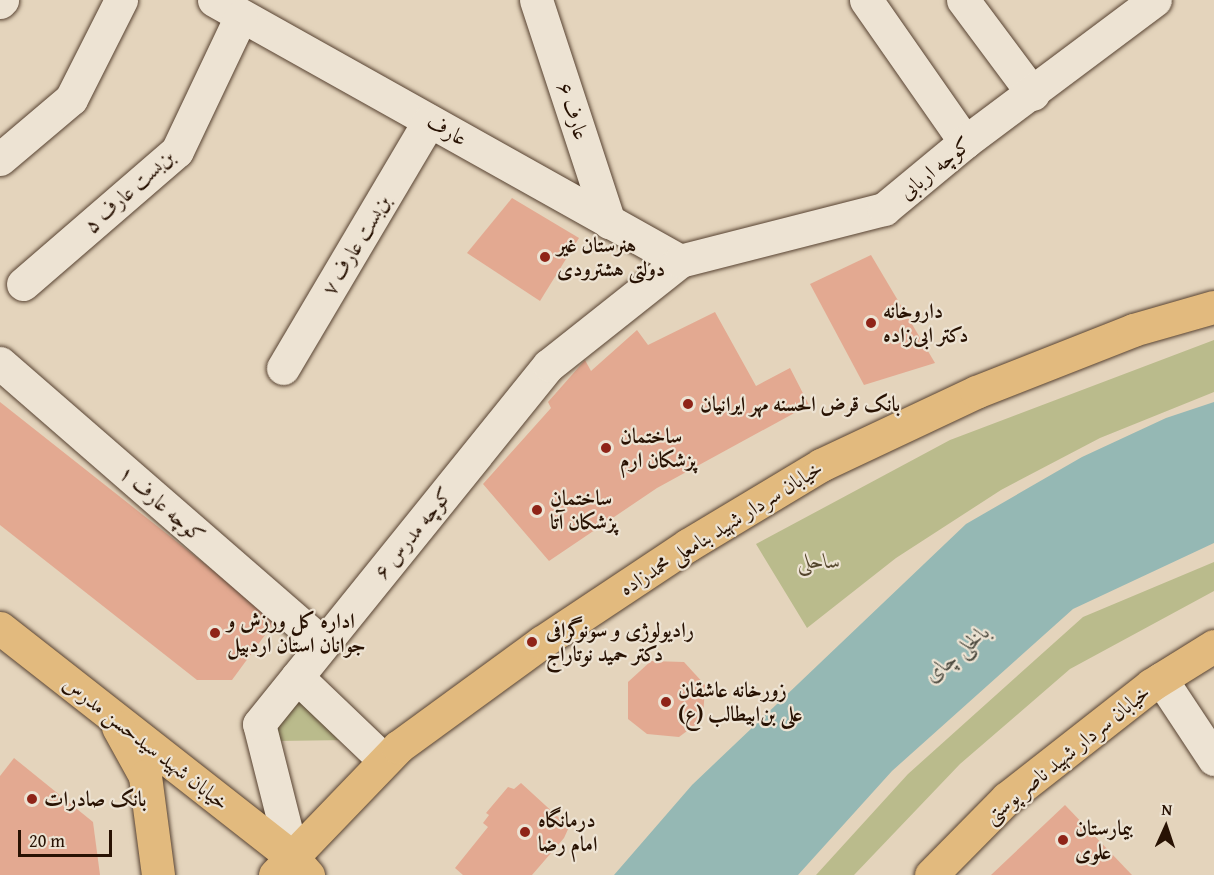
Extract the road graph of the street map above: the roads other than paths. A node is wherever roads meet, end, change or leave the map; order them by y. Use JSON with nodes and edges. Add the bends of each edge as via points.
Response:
{"nodes":[{"id":1,"x":121,"y":0,"type":"edge"},
{"id":2,"x":536,"y":0,"type":"edge"},
{"id":3,"x":866,"y":0,"type":"edge"},
{"id":4,"x":963,"y":0,"type":"edge"},
{"id":5,"x":1155,"y":0,"type":"edge"},
{"id":6,"x":227,"y":8,"type":"edge"},
{"id":7,"x":1033,"y":94,"type":"junction"},
{"id":8,"x":429,"y":121,"type":"junction"},
{"id":9,"x":965,"y":142,"type":"junction"},
{"id":10,"x":0,"y":159,"type":"edge"},
{"id":11,"x":609,"y":222,"type":"junction"},
{"id":12,"x":680,"y":261,"type":"junction"},
{"id":13,"x":23,"y":284,"type":"dead end"},
{"id":14,"x":1214,"y":307,"type":"edge"},
{"id":15,"x":0,"y":363,"type":"edge"},
{"id":16,"x":283,"y":368,"type":"dead end"},
{"id":17,"x":0,"y":628,"type":"edge"},
{"id":18,"x":323,"y":644,"type":"junction"},
{"id":19,"x":1214,"y":646,"type":"edge"},
{"id":20,"x":297,"y":677,"type":"junction"},
{"id":21,"x":1161,"y":679,"type":"junction"},
{"id":22,"x":111,"y":715,"type":"junction"},
{"id":23,"x":1214,"y":759,"type":"edge"},
{"id":24,"x":384,"y":760,"type":"junction"},
{"id":25,"x":292,"y":869,"type":"edge"},
{"id":26,"x":158,"y":875,"type":"edge"},
{"id":27,"x":931,"y":875,"type":"edge"}],
"edges":[{"from":1,"to":10,"type":"street","via":[[71,99]]},
{"from":2,"to":11,"type":"street","name":"عارف ۶"},
{"from":3,"to":9,"type":"street"},
{"from":4,"to":7,"type":"street"},
{"from":5,"to":7,"type":"street","name":"کوچه اربابی"},
{"from":6,"to":8,"type":"street","name":"عارف"},
{"from":6,"to":13,"type":"street","name":"بن‌بست عارف ۵","via":[[177,151]]},
{"from":7,"to":9,"type":"street","name":"کوچه اربابی"},
{"from":8,"to":11,"type":"street","name":"عارف"},
{"from":8,"to":16,"type":"street","name":"بن‌بست عارف ۷"},
{"from":9,"to":12,"type":"street","name":"کوچه اربابی","via":[[884,209]]},
{"from":11,"to":12,"type":"street","name":"عارف"},
{"from":12,"to":18,"type":"street","name":"کوچه مدرس ۶","via":[[549,365]]},
{"from":14,"to":24,"type":"main road","name":"خیابان سردار شهید بنامعلی محمدزاده","via":[[1133,330],[976,392],[821,465],[688,545],[542,642]]},
{"from":15,"to":18,"type":"street","name":"کوچه عارف ۱"},
{"from":17,"to":22,"type":"main road","name":"خیابان شهید سیدحسن مدرس"},
{"from":18,"to":20,"type":"street","name":"کوچه مدرس ۶"},
{"from":19,"to":21,"type":"main road","name":"خیابان سردار شهید ناصر پوستی"},
{"from":20,"to":24,"type":"street"},
{"from":20,"to":25,"type":"street","name":"کوچه مدرس ۶","via":[[259,724]]},
{"from":21,"to":23,"type":"street"},
{"from":21,"to":27,"type":"main road","name":"خیابان سردار شهید ناصر پوستی","via":[[1007,798]]},
{"from":22,"to":25,"type":"main road","name":"خیابان شهید سیدحسن مدرس"},
{"from":22,"to":26,"type":"main road","via":[[145,776]]},
{"from":24,"to":25,"type":"main road","name":"خیابان سردار شهید بنامعلی محمدزاده"}]}
